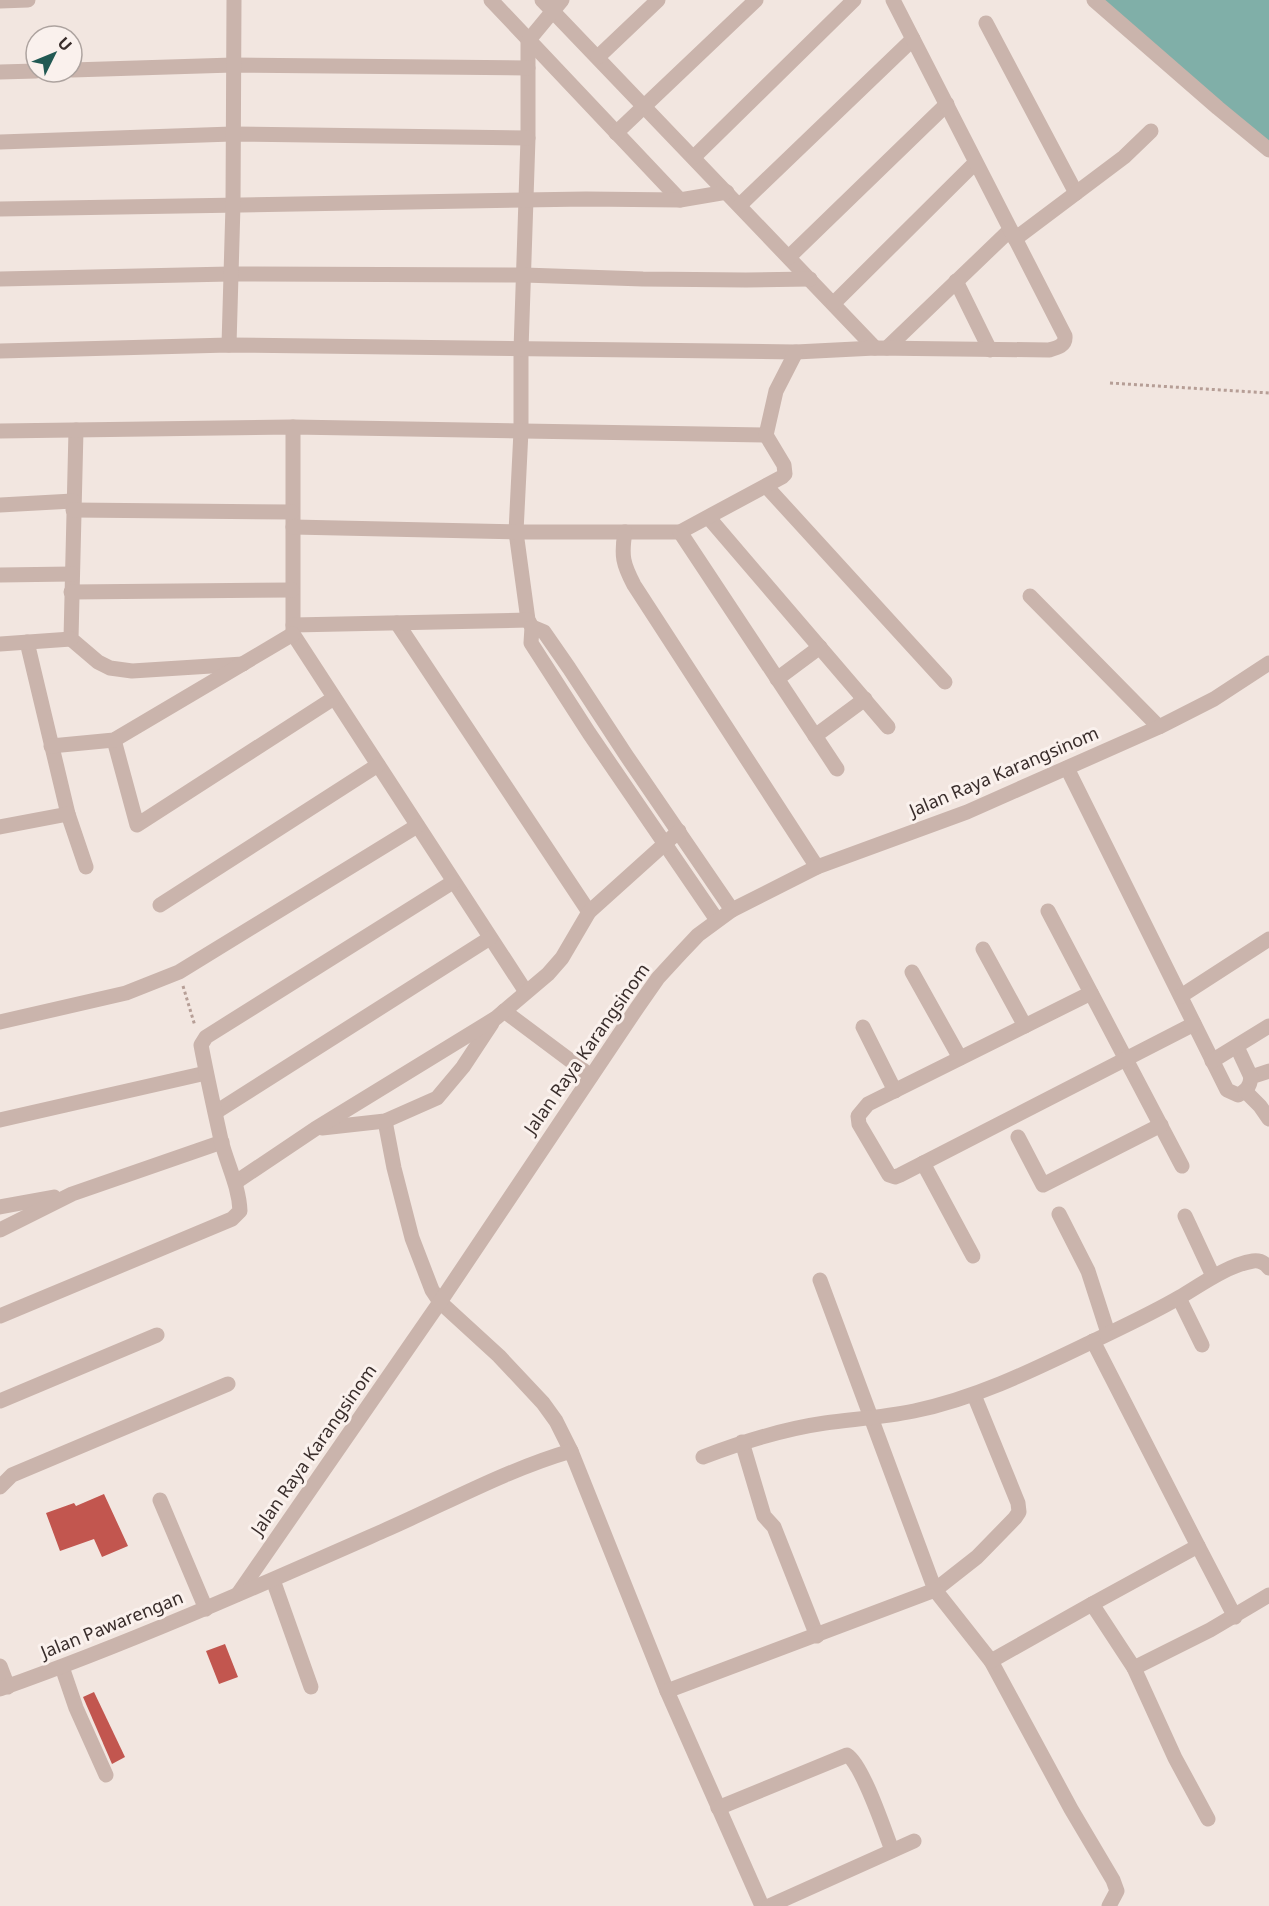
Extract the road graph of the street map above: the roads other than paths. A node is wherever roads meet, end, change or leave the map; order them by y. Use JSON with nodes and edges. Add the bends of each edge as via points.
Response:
{"nodes":[{"id":1,"x":28,"y":0,"type":"edge"},
{"id":2,"x":234,"y":0,"type":"edge"},
{"id":3,"x":492,"y":0,"type":"edge"},
{"id":4,"x":658,"y":0,"type":"edge"},
{"id":5,"x":756,"y":0,"type":"edge"},
{"id":6,"x":854,"y":0,"type":"edge"},
{"id":7,"x":892,"y":0,"type":"edge"},
{"id":8,"x":1094,"y":0,"type":"edge"},
{"id":9,"x":0,"y":1,"type":"edge"},
{"id":10,"x":551,"y":3,"type":"edge"},
{"id":11,"x":986,"y":23,"type":"dead end"},
{"id":12,"x":914,"y":39,"type":"junction"},
{"id":13,"x":528,"y":40,"type":"junction"},
{"id":14,"x":598,"y":57,"type":"junction"},
{"id":15,"x":233,"y":65,"type":"junction"},
{"id":16,"x":528,"y":68,"type":"junction"},
{"id":17,"x":84,"y":69,"type":"edge"},
{"id":18,"x":24,"y":71,"type":"edge"},
{"id":19,"x":0,"y":72,"type":"edge"},
{"id":20,"x":947,"y":104,"type":"junction"},
{"id":21,"x":643,"y":105,"type":"junction"},
{"id":22,"x":1151,"y":131,"type":"dead end"},
{"id":23,"x":616,"y":133,"type":"junction"},
{"id":24,"x":232,"y":134,"type":"junction"},
{"id":25,"x":528,"y":138,"type":"junction"},
{"id":26,"x":0,"y":142,"type":"edge"},
{"id":27,"x":1269,"y":150,"type":"edge"},
{"id":28,"x":694,"y":157,"type":"junction"},
{"id":29,"x":975,"y":163,"type":"junction"},
{"id":30,"x":727,"y":192,"type":"junction"},
{"id":31,"x":1076,"y":193,"type":"junction"},
{"id":32,"x":680,"y":200,"type":"junction"},
{"id":33,"x":526,"y":201,"type":"junction"},
{"id":34,"x":233,"y":205,"type":"junction"},
{"id":35,"x":741,"y":205,"type":"junction"},
{"id":36,"x":0,"y":209,"type":"edge"},
{"id":37,"x":1013,"y":235,"type":"junction"},
{"id":38,"x":789,"y":257,"type":"junction"},
{"id":39,"x":230,"y":274,"type":"junction"},
{"id":40,"x":524,"y":275,"type":"junction"},
{"id":41,"x":0,"y":279,"type":"edge"},
{"id":42,"x":810,"y":279,"type":"junction"},
{"id":43,"x":956,"y":281,"type":"junction"},
{"id":44,"x":834,"y":303,"type":"junction"},
{"id":45,"x":229,"y":345,"type":"junction"},
{"id":46,"x":881,"y":348,"type":"junction"},
{"id":47,"x":521,"y":350,"type":"junction"},
{"id":48,"x":990,"y":350,"type":"junction"},
{"id":49,"x":0,"y":351,"type":"edge"},
{"id":50,"x":796,"y":352,"type":"junction"},
{"id":51,"x":293,"y":427,"type":"junction"},
{"id":52,"x":76,"y":430,"type":"junction"},
{"id":53,"x":0,"y":431,"type":"edge"},
{"id":54,"x":521,"y":431,"type":"junction"},
{"id":55,"x":766,"y":435,"type":"junction"},
{"id":56,"x":766,"y":486,"type":"junction"},
{"id":57,"x":0,"y":505,"type":"edge"},
{"id":58,"x":73,"y":506,"type":"junction"},
{"id":59,"x":709,"y":518,"type":"junction"},
{"id":60,"x":292,"y":519,"type":"junction"},
{"id":61,"x":516,"y":532,"type":"junction"},
{"id":62,"x":625,"y":532,"type":"junction"},
{"id":63,"x":680,"y":532,"type":"junction"},
{"id":64,"x":72,"y":574,"type":"junction"},
{"id":65,"x":0,"y":575,"type":"edge"},
{"id":66,"x":292,"y":590,"type":"junction"},
{"id":67,"x":71,"y":592,"type":"junction"},
{"id":68,"x":1030,"y":596,"type":"dead end"},
{"id":69,"x":397,"y":623,"type":"junction"},
{"id":70,"x":530,"y":624,"type":"junction"},
{"id":71,"x":293,"y":629,"type":"junction"},
{"id":72,"x":71,"y":639,"type":"junction"},
{"id":73,"x":27,"y":642,"type":"junction"},
{"id":74,"x":0,"y":644,"type":"edge"},
{"id":75,"x":820,"y":647,"type":"junction"},
{"id":76,"x":1269,"y":663,"type":"edge"},
{"id":77,"x":243,"y":664,"type":"junction"},
{"id":78,"x":777,"y":679,"type":"junction"},
{"id":79,"x":945,"y":682,"type":"dead end"},
{"id":80,"x":334,"y":698,"type":"junction"},
{"id":81,"x":865,"y":699,"type":"junction"},
{"id":82,"x":888,"y":727,"type":"dead end"},
{"id":83,"x":1159,"y":727,"type":"junction"},
{"id":84,"x":815,"y":736,"type":"junction"},
{"id":85,"x":114,"y":740,"type":"junction"},
{"id":86,"x":51,"y":746,"type":"junction"},
{"id":87,"x":378,"y":765,"type":"junction"},
{"id":88,"x":1067,"y":768,"type":"junction"},
{"id":89,"x":837,"y":769,"type":"dead end"},
{"id":90,"x":68,"y":814,"type":"junction"},
{"id":91,"x":417,"y":826,"type":"junction"},
{"id":92,"x":0,"y":827,"type":"edge"},
{"id":93,"x":679,"y":831,"type":"junction"},
{"id":94,"x":664,"y":842,"type":"junction"},
{"id":95,"x":86,"y":867,"type":"dead end"},
{"id":96,"x":817,"y":867,"type":"junction"},
{"id":97,"x":453,"y":882,"type":"junction"},
{"id":98,"x":160,"y":905,"type":"dead end"},
{"id":99,"x":732,"y":910,"type":"junction"},
{"id":100,"x":1048,"y":911,"type":"dead end"},
{"id":101,"x":589,"y":912,"type":"junction"},
{"id":102,"x":717,"y":920,"type":"junction"},
{"id":103,"x":490,"y":938,"type":"junction"},
{"id":104,"x":1269,"y":939,"type":"edge"},
{"id":105,"x":983,"y":949,"type":"dead end"},
{"id":106,"x":912,"y":972,"type":"dead end"},
{"id":107,"x":526,"y":992,"type":"junction"},
{"id":108,"x":1091,"y":993,"type":"junction"},
{"id":109,"x":1181,"y":996,"type":"junction"},
{"id":110,"x":500,"y":1015,"type":"junction"},
{"id":111,"x":0,"y":1022,"type":"edge"},
{"id":112,"x":1194,"y":1024,"type":"junction"},
{"id":113,"x":1025,"y":1026,"type":"junction"},
{"id":114,"x":1269,"y":1026,"type":"edge"},
{"id":115,"x":863,"y":1027,"type":"dead end"},
{"id":116,"x":1237,"y":1047,"type":"junction"},
{"id":117,"x":960,"y":1058,"type":"junction"},
{"id":118,"x":1126,"y":1058,"type":"junction"},
{"id":119,"x":1212,"y":1061,"type":"junction"},
{"id":120,"x":1269,"y":1071,"type":"edge"},
{"id":121,"x":206,"y":1074,"type":"junction"},
{"id":122,"x":591,"y":1076,"type":"junction"},
{"id":123,"x":1248,"y":1084,"type":"junction"},
{"id":124,"x":895,"y":1091,"type":"junction"},
{"id":125,"x":216,"y":1112,"type":"junction"},
{"id":126,"x":1269,"y":1119,"type":"edge"},
{"id":127,"x":0,"y":1120,"type":"edge"},
{"id":128,"x":385,"y":1121,"type":"junction"},
{"id":129,"x":1161,"y":1125,"type":"junction"},
{"id":130,"x":315,"y":1129,"type":"junction"},
{"id":131,"x":1018,"y":1137,"type":"dead end"},
{"id":132,"x":222,"y":1142,"type":"junction"},
{"id":133,"x":923,"y":1163,"type":"junction"},
{"id":134,"x":1182,"y":1166,"type":"dead end"},
{"id":135,"x":236,"y":1182,"type":"junction"},
{"id":136,"x":72,"y":1194,"type":"junction"},
{"id":137,"x":0,"y":1208,"type":"edge"},
{"id":138,"x":1059,"y":1214,"type":"dead end"},
{"id":139,"x":1185,"y":1215,"type":"dead end"},
{"id":140,"x":2,"y":1228,"type":"edge"},
{"id":141,"x":973,"y":1256,"type":"dead end"},
{"id":142,"x":1269,"y":1268,"type":"edge"},
{"id":143,"x":1213,"y":1276,"type":"junction"},
{"id":144,"x":820,"y":1281,"type":"dead end"},
{"id":145,"x":1179,"y":1298,"type":"junction"},
{"id":146,"x":440,"y":1302,"type":"junction"},
{"id":147,"x":0,"y":1316,"type":"edge"},
{"id":148,"x":1108,"y":1333,"type":"junction"},
{"id":149,"x":157,"y":1335,"type":"dead end"},
{"id":150,"x":1093,"y":1341,"type":"junction"},
{"id":151,"x":1202,"y":1346,"type":"dead end"},
{"id":152,"x":228,"y":1384,"type":"dead end"},
{"id":153,"x":974,"y":1395,"type":"junction"},
{"id":154,"x":0,"y":1401,"type":"edge"},
{"id":155,"x":871,"y":1419,"type":"junction"},
{"id":156,"x":742,"y":1442,"type":"junction"},
{"id":157,"x":571,"y":1450,"type":"junction"},
{"id":158,"x":703,"y":1457,"type":"dead end"},
{"id":159,"x":0,"y":1487,"type":"edge"},
{"id":160,"x":160,"y":1500,"type":"dead end"},
{"id":161,"x":1198,"y":1546,"type":"junction"},
{"id":162,"x":273,"y":1580,"type":"junction"},
{"id":163,"x":935,"y":1590,"type":"junction"},
{"id":164,"x":237,"y":1594,"type":"junction"},
{"id":165,"x":1269,"y":1595,"type":"edge"},
{"id":166,"x":1092,"y":1605,"type":"junction"},
{"id":167,"x":206,"y":1609,"type":"junction"},
{"id":168,"x":1234,"y":1617,"type":"junction"},
{"id":169,"x":817,"y":1636,"type":"junction"},
{"id":170,"x":991,"y":1661,"type":"junction"},
{"id":171,"x":0,"y":1666,"type":"edge"},
{"id":172,"x":62,"y":1667,"type":"junction"},
{"id":173,"x":1134,"y":1668,"type":"junction"},
{"id":174,"x":311,"y":1687,"type":"dead end"},
{"id":175,"x":4,"y":1688,"type":"edge"},
{"id":176,"x":667,"y":1691,"type":"junction"},
{"id":177,"x":106,"y":1776,"type":"dead end"},
{"id":178,"x":718,"y":1808,"type":"junction"},
{"id":179,"x":1208,"y":1819,"type":"dead end"},
{"id":180,"x":914,"y":1841,"type":"dead end"},
{"id":181,"x":892,"y":1850,"type":"junction"},
{"id":182,"x":762,"y":1906,"type":"edge"},
{"id":183,"x":769,"y":1906,"type":"edge"},
{"id":184,"x":1109,"y":1906,"type":"edge"}],
"edges":[{"from":1,"to":9,"type":"street"},
{"from":2,"to":15,"type":"street"},
{"from":3,"to":13,"type":"street"},
{"from":4,"to":14,"type":"street"},
{"from":5,"to":21,"type":"street"},
{"from":6,"to":28,"type":"street"},
{"from":7,"to":12,"type":"street"},
{"from":8,"to":27,"type":"street"},
{"from":10,"to":13,"type":"street"},
{"from":10,"to":14,"type":"street"},
{"from":11,"to":31,"type":"street"},
{"from":12,"to":20,"type":"street"},
{"from":12,"to":35,"type":"street"},
{"from":13,"to":16,"type":"street"},
{"from":13,"to":23,"type":"street"},
{"from":14,"to":21,"type":"street"},
{"from":15,"to":16,"type":"street"},
{"from":15,"to":17,"type":"street"},
{"from":15,"to":24,"type":"street"},
{"from":16,"to":25,"type":"street"},
{"from":18,"to":19,"type":"street"},
{"from":20,"to":29,"type":"street"},
{"from":20,"to":38,"type":"street"},
{"from":21,"to":23,"type":"street"},
{"from":21,"to":28,"type":"street"},
{"from":22,"to":31,"type":"street"},
{"from":23,"to":32,"type":"street"},
{"from":24,"to":25,"type":"street"},
{"from":24,"to":26,"type":"street"},
{"from":24,"to":34,"type":"street"},
{"from":25,"to":33,"type":"street"},
{"from":28,"to":30,"type":"street"},
{"from":29,"to":37,"type":"street"},
{"from":29,"to":44,"type":"street"},
{"from":30,"to":32,"type":"street"},
{"from":30,"to":35,"type":"street"},
{"from":31,"to":37,"type":"street"},
{"from":32,"to":33,"type":"street"},
{"from":33,"to":34,"type":"street"},
{"from":33,"to":40,"type":"street"},
{"from":34,"to":36,"type":"street"},
{"from":34,"to":39,"type":"street"},
{"from":35,"to":38,"type":"street"},
{"from":37,"to":43,"type":"street"},
{"from":37,"to":48,"type":"street","via":[[1065,339],[1061,346],[1049,350]]},
{"from":38,"to":42,"type":"street"},
{"from":39,"to":40,"type":"street"},
{"from":39,"to":41,"type":"street"},
{"from":39,"to":45,"type":"street"},
{"from":40,"to":42,"type":"street"},
{"from":40,"to":47,"type":"street"},
{"from":42,"to":44,"type":"street"},
{"from":43,"to":46,"type":"street"},
{"from":43,"to":48,"type":"street"},
{"from":44,"to":46,"type":"street"},
{"from":45,"to":47,"type":"street"},
{"from":45,"to":49,"type":"street"},
{"from":46,"to":48,"type":"street"},
{"from":46,"to":50,"type":"street"},
{"from":47,"to":50,"type":"street"},
{"from":47,"to":54,"type":"street"},
{"from":50,"to":55,"type":"street","via":[[776,391]]},
{"from":51,"to":52,"type":"street"},
{"from":51,"to":54,"type":"street"},
{"from":51,"to":60,"type":"street"},
{"from":52,"to":53,"type":"street"},
{"from":52,"to":58,"type":"street"},
{"from":54,"to":55,"type":"street"},
{"from":54,"to":61,"type":"street"},
{"from":55,"to":56,"type":"street","via":[[784,465],[785,474]]},
{"from":56,"to":59,"type":"street"},
{"from":56,"to":79,"type":"street"},
{"from":57,"to":58,"type":"street"},
{"from":58,"to":60,"type":"street"},
{"from":58,"to":64,"type":"street"},
{"from":59,"to":63,"type":"street"},
{"from":59,"to":75,"type":"street"},
{"from":60,"to":61,"type":"street"},
{"from":60,"to":66,"type":"street"},
{"from":61,"to":62,"type":"street"},
{"from":61,"to":70,"type":"street"},
{"from":62,"to":63,"type":"street"},
{"from":62,"to":96,"type":"street","via":[[624,566],[634,585]]},
{"from":63,"to":78,"type":"street"},
{"from":64,"to":65,"type":"street"},
{"from":64,"to":67,"type":"street"},
{"from":66,"to":67,"type":"street"},
{"from":66,"to":71,"type":"street"},
{"from":67,"to":72,"type":"street"},
{"from":68,"to":83,"type":"street"},
{"from":69,"to":70,"type":"street"},
{"from":69,"to":71,"type":"street"},
{"from":69,"to":101,"type":"street"},
{"from":70,"to":93,"type":"street","via":[[544,632]]},
{"from":70,"to":94,"type":"street","via":[[531,643]]},
{"from":71,"to":77,"type":"street"},
{"from":71,"to":80,"type":"street"},
{"from":72,"to":73,"type":"street"},
{"from":72,"to":77,"type":"street","via":[[110,668],[132,671]]},
{"from":73,"to":74,"type":"street"},
{"from":73,"to":86,"type":"street"},
{"from":75,"to":78,"type":"street"},
{"from":75,"to":81,"type":"street"},
{"from":76,"to":83,"type":"street","name":"Jalan Raya Karangsinom","via":[[1214,699]]},
{"from":77,"to":85,"type":"street"},
{"from":78,"to":84,"type":"street"},
{"from":80,"to":85,"type":"street","via":[[137,825]]},
{"from":80,"to":87,"type":"street"},
{"from":81,"to":82,"type":"street"},
{"from":81,"to":84,"type":"street"},
{"from":83,"to":88,"type":"street","name":"Jalan Raya Karangsinom"},
{"from":84,"to":89,"type":"street"},
{"from":85,"to":86,"type":"street"},
{"from":86,"to":90,"type":"street"},
{"from":87,"to":91,"type":"street"},
{"from":87,"to":98,"type":"street"},
{"from":88,"to":96,"type":"street","name":"Jalan Raya Karangsinom","via":[[967,812]]},
{"from":88,"to":109,"type":"street"},
{"from":90,"to":92,"type":"street"},
{"from":90,"to":95,"type":"street"},
{"from":91,"to":97,"type":"street"},
{"from":91,"to":111,"type":"street","via":[[178,972],[126,993]]},
{"from":93,"to":94,"type":"street"},
{"from":93,"to":99,"type":"street"},
{"from":94,"to":101,"type":"street"},
{"from":94,"to":102,"type":"street"},
{"from":96,"to":99,"type":"street","name":"Jalan Raya Karangsinom"},
{"from":97,"to":103,"type":"street"},
{"from":97,"to":121,"type":"street","via":[[211,1032],[201,1045]]},
{"from":99,"to":102,"type":"street","name":"Jalan Raya Karangsinom"},
{"from":100,"to":108,"type":"street"},
{"from":101,"to":107,"type":"street","via":[[562,958]]},
{"from":102,"to":122,"type":"street","name":"Jalan Raya Karangsinom","via":[[658,978]]},
{"from":103,"to":107,"type":"street"},
{"from":103,"to":125,"type":"street"},
{"from":104,"to":109,"type":"street"},
{"from":105,"to":113,"type":"street"},
{"from":106,"to":117,"type":"street"},
{"from":107,"to":110,"type":"street"},
{"from":108,"to":113,"type":"street"},
{"from":108,"to":118,"type":"street"},
{"from":109,"to":112,"type":"street"},
{"from":110,"to":122,"type":"street"},
{"from":110,"to":128,"type":"street","via":[[436,1098]]},
{"from":110,"to":130,"type":"street"},
{"from":112,"to":118,"type":"street"},
{"from":112,"to":119,"type":"street"},
{"from":113,"to":117,"type":"street"},
{"from":114,"to":116,"type":"street"},
{"from":115,"to":124,"type":"street"},
{"from":116,"to":119,"type":"street"},
{"from":116,"to":123,"type":"street"},
{"from":117,"to":124,"type":"street"},
{"from":118,"to":129,"type":"street"},
{"from":118,"to":133,"type":"street"},
{"from":119,"to":123,"type":"street","via":[[1227,1090],[1238,1095]]},
{"from":120,"to":123,"type":"street"},
{"from":121,"to":125,"type":"street"},
{"from":121,"to":127,"type":"street"},
{"from":122,"to":146,"type":"street","name":"Jalan Raya Karangsinom"},
{"from":123,"to":126,"type":"street"},
{"from":124,"to":133,"type":"street","via":[[862,1109],[859,1124],[889,1175],[895,1177]]},
{"from":125,"to":132,"type":"street"},
{"from":128,"to":130,"type":"street"},
{"from":128,"to":146,"type":"street","via":[[412,1238]]},
{"from":129,"to":131,"type":"street","via":[[1043,1185]]},
{"from":129,"to":134,"type":"street"},
{"from":130,"to":135,"type":"street"},
{"from":132,"to":135,"type":"street"},
{"from":132,"to":136,"type":"street"},
{"from":133,"to":141,"type":"street"},
{"from":135,"to":147,"type":"street","via":[[240,1211],[232,1219]]},
{"from":136,"to":137,"type":"street"},
{"from":136,"to":140,"type":"street"},
{"from":137,"to":140,"type":"street"},
{"from":138,"to":148,"type":"street","via":[[1088,1271]]},
{"from":139,"to":143,"type":"street"},
{"from":142,"to":143,"type":"street","via":[[1252,1261]]},
{"from":143,"to":145,"type":"street"},
{"from":144,"to":155,"type":"street"},
{"from":145,"to":148,"type":"street"},
{"from":145,"to":151,"type":"street"},
{"from":146,"to":157,"type":"street","via":[[543,1403]]},
{"from":146,"to":164,"type":"street","name":"Jalan Raya Karangsinom"},
{"from":148,"to":150,"type":"street"},
{"from":149,"to":154,"type":"street"},
{"from":150,"to":153,"type":"street"},
{"from":150,"to":161,"type":"street"},
{"from":152,"to":159,"type":"street","via":[[12,1475]]},
{"from":153,"to":155,"type":"street"},
{"from":153,"to":163,"type":"street","via":[[1018,1503],[1018,1512],[977,1557]]},
{"from":155,"to":156,"type":"street","via":[[823,1423]]},
{"from":155,"to":163,"type":"street"},
{"from":156,"to":158,"type":"street"},
{"from":156,"to":169,"type":"street","via":[[764,1516],[774,1527]]},
{"from":157,"to":162,"type":"street","name":"Jalan Pawarengan","via":[[530,1464]]},
{"from":157,"to":176,"type":"street"},
{"from":160,"to":167,"type":"street"},
{"from":161,"to":166,"type":"street"},
{"from":161,"to":168,"type":"street"},
{"from":162,"to":164,"type":"street","name":"Jalan Pawarengan"},
{"from":162,"to":174,"type":"street"},
{"from":163,"to":169,"type":"street"},
{"from":163,"to":170,"type":"street"},
{"from":164,"to":167,"type":"street","name":"Jalan Pawarengan"},
{"from":165,"to":168,"type":"street"},
{"from":166,"to":170,"type":"street"},
{"from":166,"to":173,"type":"street"},
{"from":167,"to":172,"type":"street","name":"Jalan Pawarengan"},
{"from":168,"to":173,"type":"street"},
{"from":169,"to":176,"type":"street"},
{"from":170,"to":184,"type":"street","via":[[1113,1880],[1117,1891]]},
{"from":171,"to":175,"type":"street"},
{"from":172,"to":175,"type":"street","name":"Jalan Pawarengan"},
{"from":172,"to":177,"type":"street"},
{"from":173,"to":179,"type":"street"},
{"from":176,"to":178,"type":"street"},
{"from":178,"to":181,"type":"street","via":[[847,1755],[870,1794]]},
{"from":178,"to":182,"type":"street"},
{"from":180,"to":181,"type":"street"},
{"from":181,"to":183,"type":"street"}]}
